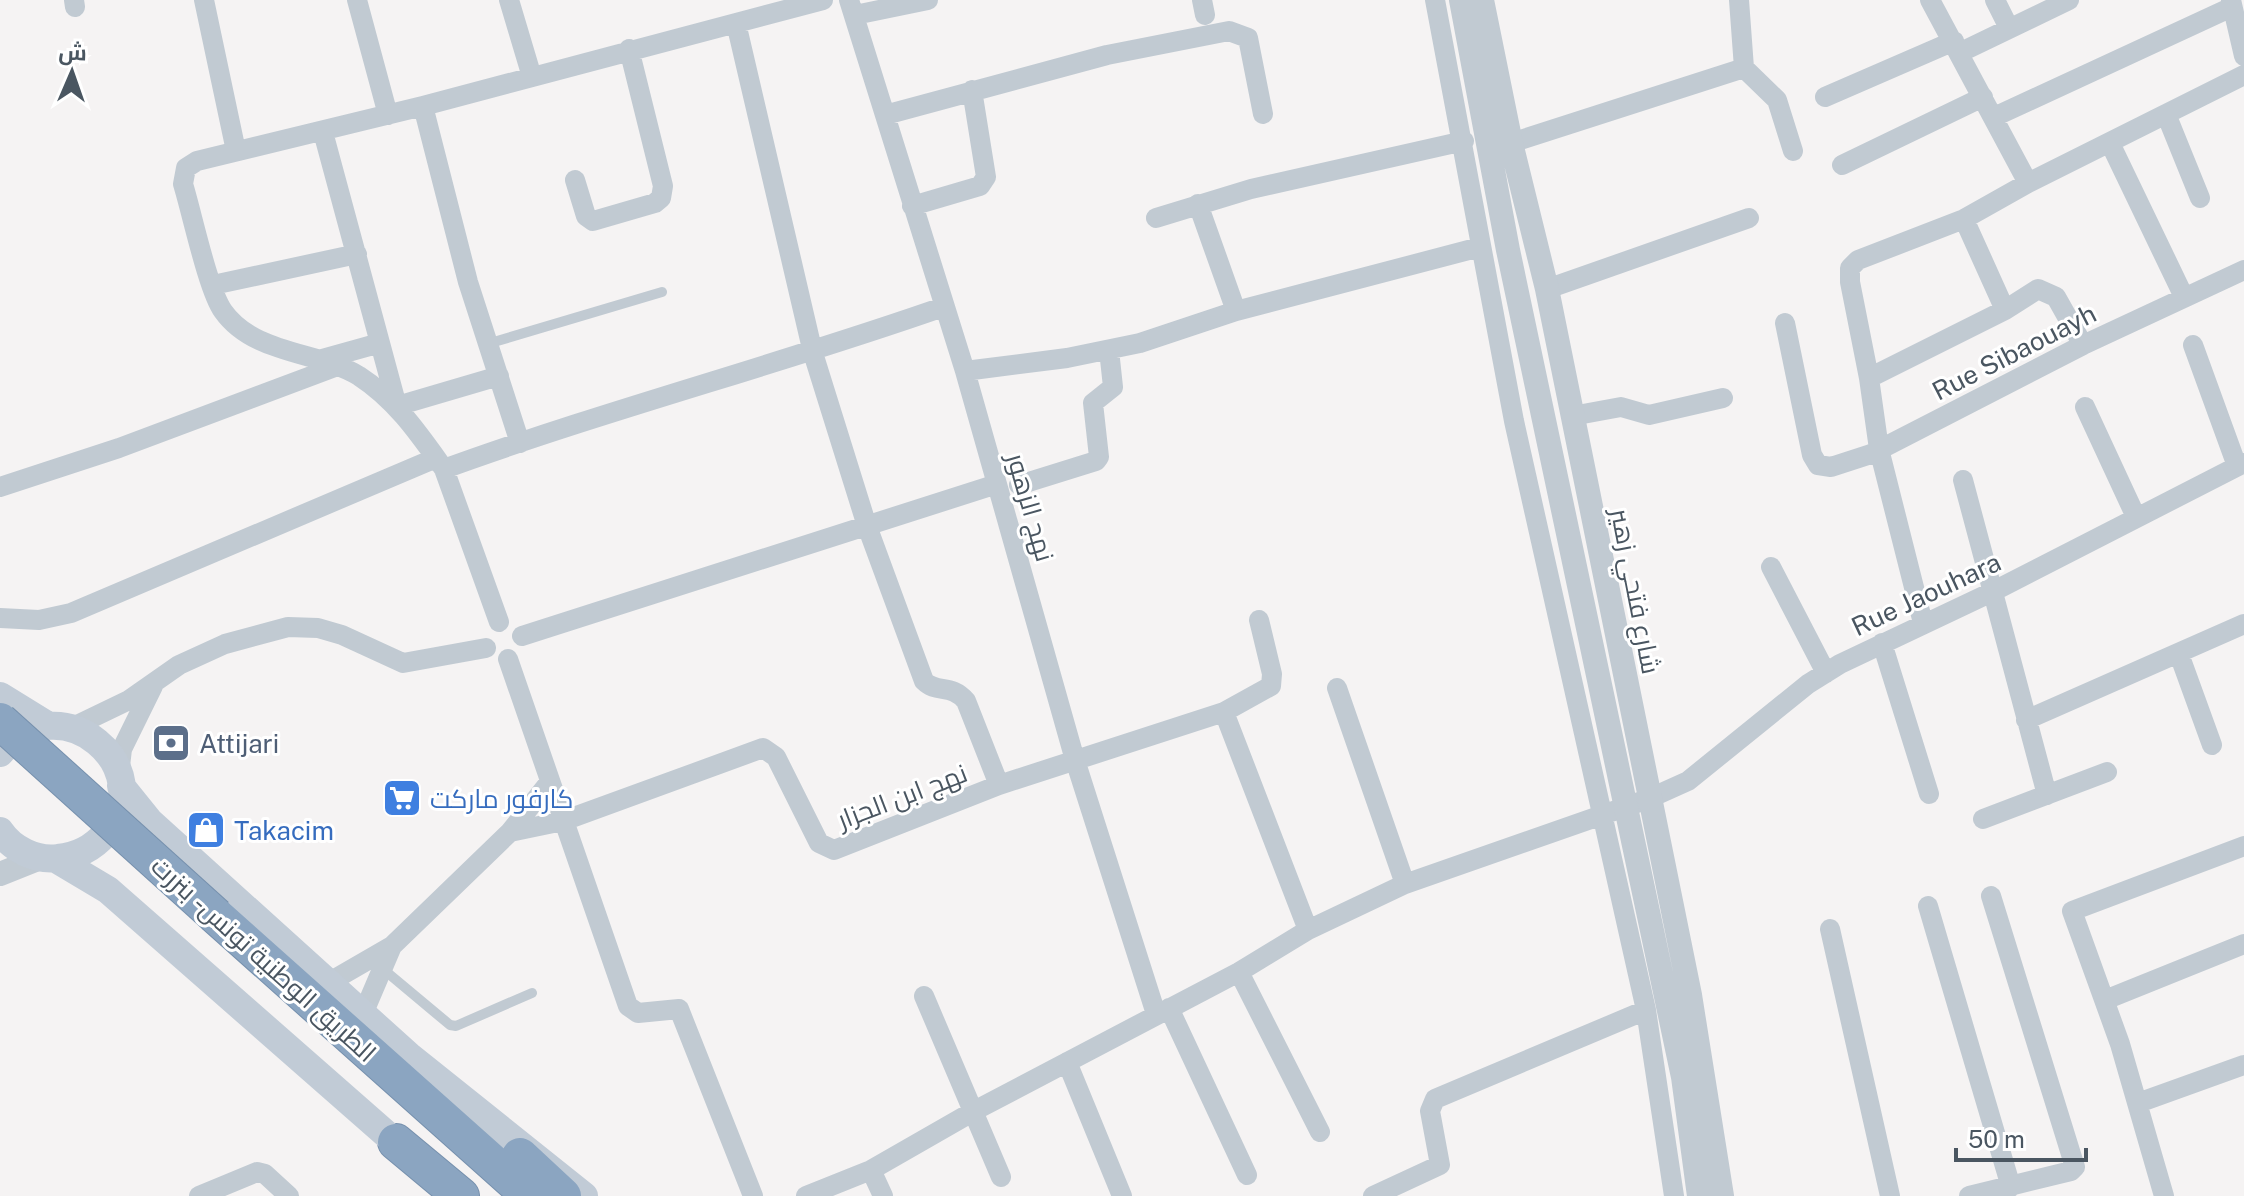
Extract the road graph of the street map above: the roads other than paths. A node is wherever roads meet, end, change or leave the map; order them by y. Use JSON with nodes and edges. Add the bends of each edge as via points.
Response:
{"nodes":[{"id":1,"x":204,"y":0,"type":"edge"},
{"id":2,"x":357,"y":0,"type":"edge"},
{"id":3,"x":509,"y":0,"type":"edge"},
{"id":4,"x":823,"y":0,"type":"edge"},
{"id":5,"x":928,"y":0,"type":"edge"},
{"id":6,"x":1435,"y":0,"type":"edge"},
{"id":7,"x":1461,"y":0,"type":"edge"},
{"id":8,"x":1482,"y":0,"type":"edge"},
{"id":9,"x":1739,"y":0,"type":"edge"},
{"id":10,"x":1930,"y":0,"type":"edge"},
{"id":11,"x":1995,"y":0,"type":"edge"},
{"id":12,"x":2058,"y":2,"type":"edge"},
{"id":13,"x":852,"y":8,"type":"edge"},
{"id":14,"x":2235,"y":11,"type":"edge"},
{"id":15,"x":736,"y":23,"type":"junction"},
{"id":16,"x":2009,"y":28,"type":"junction"},
{"id":17,"x":1957,"y":47,"type":"junction"},
{"id":18,"x":629,"y":49,"type":"junction"},
{"id":19,"x":2244,"y":56,"type":"edge"},
{"id":20,"x":1744,"y":68,"type":"junction"},
{"id":21,"x":2244,"y":75,"type":"edge"},
{"id":22,"x":532,"y":77,"type":"junction"},
{"id":23,"x":972,"y":90,"type":"junction"},
{"id":24,"x":1825,"y":97,"type":"dead end"},
{"id":25,"x":1983,"y":97,"type":"junction"},
{"id":26,"x":423,"y":106,"type":"junction"},
{"id":27,"x":1263,"y":114,"type":"dead end"},
{"id":28,"x":2166,"y":114,"type":"junction"},
{"id":29,"x":388,"y":115,"type":"junction"},
{"id":30,"x":885,"y":115,"type":"junction"},
{"id":31,"x":1994,"y":117,"type":"junction"},
{"id":32,"x":323,"y":132,"type":"junction"},
{"id":33,"x":1464,"y":141,"type":"junction"},
{"id":34,"x":1511,"y":143,"type":"junction"},
{"id":35,"x":2110,"y":143,"type":"junction"},
{"id":36,"x":236,"y":151,"type":"junction"},
{"id":37,"x":1793,"y":151,"type":"dead end"},
{"id":38,"x":1842,"y":165,"type":"dead end"},
{"id":39,"x":575,"y":180,"type":"dead end"},
{"id":40,"x":2028,"y":183,"type":"junction"},
{"id":41,"x":2200,"y":198,"type":"dead end"},
{"id":42,"x":1198,"y":204,"type":"junction"},
{"id":43,"x":912,"y":206,"type":"junction"},
{"id":44,"x":1156,"y":218,"type":"dead end"},
{"id":45,"x":1749,"y":218,"type":"dead end"},
{"id":46,"x":1964,"y":219,"type":"junction"},
{"id":47,"x":1480,"y":247,"type":"junction"},
{"id":48,"x":357,"y":254,"type":"junction"},
{"id":49,"x":2244,"y":270,"type":"edge"},
{"id":50,"x":213,"y":285,"type":"junction"},
{"id":51,"x":1547,"y":289,"type":"junction"},
{"id":52,"x":662,"y":292,"type":"dead end"},
{"id":53,"x":2184,"y":297,"type":"junction"},
{"id":54,"x":943,"y":307,"type":"junction"},
{"id":55,"x":2005,"y":310,"type":"junction"},
{"id":56,"x":1236,"y":311,"type":"junction"},
{"id":57,"x":1785,"y":323,"type":"dead end"},
{"id":58,"x":380,"y":343,"type":"junction"},
{"id":59,"x":487,"y":344,"type":"junction"},
{"id":60,"x":2083,"y":345,"type":"junction"},
{"id":61,"x":2193,"y":345,"type":"dead end"},
{"id":62,"x":1109,"y":350,"type":"junction"},
{"id":63,"x":813,"y":353,"type":"junction"},
{"id":64,"x":314,"y":361,"type":"junction"},
{"id":65,"x":338,"y":366,"type":"junction"},
{"id":66,"x":965,"y":371,"type":"junction"},
{"id":67,"x":499,"y":376,"type":"junction"},
{"id":68,"x":1869,"y":378,"type":"junction"},
{"id":69,"x":1723,"y":398,"type":"dead end"},
{"id":70,"x":397,"y":406,"type":"junction"},
{"id":71,"x":2085,"y":407,"type":"dead end"},
{"id":72,"x":1572,"y":416,"type":"junction"},
{"id":73,"x":520,"y":443,"type":"junction"},
{"id":74,"x":1879,"y":449,"type":"junction"},
{"id":75,"x":440,"y":464,"type":"junction"},
{"id":76,"x":2240,"y":464,"type":"edge"},
{"id":77,"x":1963,"y":480,"type":"dead end"},
{"id":78,"x":997,"y":484,"type":"junction"},
{"id":79,"x":1019,"y":485,"type":"dead end"},
{"id":80,"x":0,"y":487,"type":"edge"},
{"id":81,"x":2136,"y":517,"type":"junction"},
{"id":82,"x":867,"y":526,"type":"junction"},
{"id":83,"x":1771,"y":567,"type":"dead end"},
{"id":84,"x":1992,"y":592,"type":"junction"},
{"id":85,"x":0,"y":618,"type":"edge"},
{"id":86,"x":1259,"y":620,"type":"dead end"},
{"id":87,"x":499,"y":622,"type":"junction"},
{"id":88,"x":1923,"y":623,"type":"junction"},
{"id":89,"x":2244,"y":624,"type":"edge"},
{"id":90,"x":522,"y":636,"type":"junction"},
{"id":91,"x":1882,"y":643,"type":"junction"},
{"id":92,"x":486,"y":648,"type":"junction"},
{"id":93,"x":2179,"y":654,"type":"junction"},
{"id":94,"x":508,"y":659,"type":"junction"},
{"id":95,"x":1826,"y":673,"type":"junction"},
{"id":96,"x":154,"y":684,"type":"junction"},
{"id":97,"x":1337,"y":688,"type":"dead end"},
{"id":98,"x":0,"y":696,"type":"edge"},
{"id":99,"x":1224,"y":712,"type":"junction"},
{"id":100,"x":2026,"y":720,"type":"junction"},
{"id":101,"x":0,"y":721,"type":"edge"},
{"id":102,"x":60,"y":726,"type":"junction"},
{"id":103,"x":2212,"y":745,"type":"dead end"},
{"id":104,"x":0,"y":752,"type":"edge"},
{"id":105,"x":1075,"y":760,"type":"junction"},
{"id":106,"x":2107,"y":772,"type":"dead end"},
{"id":107,"x":120,"y":780,"type":"junction"},
{"id":108,"x":548,"y":784,"type":"junction"},
{"id":109,"x":999,"y":785,"type":"junction"},
{"id":110,"x":1929,"y":794,"type":"dead end"},
{"id":111,"x":2047,"y":795,"type":"junction"},
{"id":112,"x":1648,"y":799,"type":"junction"},
{"id":113,"x":1614,"y":810,"type":"junction"},
{"id":114,"x":1983,"y":819,"type":"dead end"},
{"id":115,"x":563,"y":821,"type":"junction"},
{"id":116,"x":0,"y":831,"type":"edge"},
{"id":117,"x":510,"y":832,"type":"junction"},
{"id":118,"x":2244,"y":846,"type":"edge"},
{"id":119,"x":48,"y":858,"type":"junction"},
{"id":120,"x":0,"y":874,"type":"edge"},
{"id":121,"x":1405,"y":884,"type":"junction"},
{"id":122,"x":1991,"y":896,"type":"dead end"},
{"id":123,"x":1928,"y":906,"type":"dead end"},
{"id":124,"x":209,"y":925,"type":"junction"},
{"id":125,"x":1830,"y":929,"type":"dead end"},
{"id":126,"x":1308,"y":930,"type":"junction"},
{"id":127,"x":2244,"y":944,"type":"edge"},
{"id":128,"x":392,"y":946,"type":"junction"},
{"id":129,"x":383,"y":969,"type":"junction"},
{"id":130,"x":1239,"y":972,"type":"junction"},
{"id":131,"x":328,"y":983,"type":"junction"},
{"id":132,"x":532,"y":993,"type":"dead end"},
{"id":133,"x":924,"y":996,"type":"dead end"},
{"id":134,"x":2105,"y":1000,"type":"junction"},
{"id":135,"x":1646,"y":1010,"type":"junction"},
{"id":136,"x":1163,"y":1011,"type":"junction"},
{"id":137,"x":363,"y":1014,"type":"junction"},
{"id":138,"x":409,"y":1056,"type":"junction"},
{"id":139,"x":1067,"y":1062,"type":"junction"},
{"id":140,"x":2244,"y":1065,"type":"edge"},
{"id":141,"x":2138,"y":1103,"type":"junction"},
{"id":142,"x":974,"y":1111,"type":"junction"},
{"id":143,"x":1320,"y":1132,"type":"dead end"},
{"id":144,"x":396,"y":1142,"type":"joint"},
{"id":145,"x":871,"y":1170,"type":"junction"},
{"id":146,"x":1247,"y":1175,"type":"dead end"},
{"id":147,"x":1001,"y":1177,"type":"dead end"},
{"id":148,"x":2011,"y":1187,"type":"junction"},
{"id":149,"x":199,"y":1196,"type":"edge"},
{"id":150,"x":289,"y":1196,"type":"edge"},
{"id":151,"x":459,"y":1196,"type":"edge"},
{"id":152,"x":494,"y":1196,"type":"edge"},
{"id":153,"x":530,"y":1196,"type":"edge"},
{"id":154,"x":563,"y":1196,"type":"edge"},
{"id":155,"x":584,"y":1196,"type":"edge"},
{"id":156,"x":753,"y":1196,"type":"edge"},
{"id":157,"x":806,"y":1196,"type":"edge"},
{"id":158,"x":883,"y":1196,"type":"edge"},
{"id":159,"x":1122,"y":1196,"type":"edge"},
{"id":160,"x":1373,"y":1196,"type":"edge"},
{"id":161,"x":1674,"y":1196,"type":"edge"},
{"id":162,"x":1699,"y":1196,"type":"edge"},
{"id":163,"x":1722,"y":1196,"type":"edge"},
{"id":164,"x":1890,"y":1196,"type":"edge"},
{"id":165,"x":1969,"y":1196,"type":"edge"},
{"id":166,"x":2164,"y":1196,"type":"edge"}],
"edges":[{"from":1,"to":36,"type":"street"},
{"from":2,"to":29,"type":"street"},
{"from":3,"to":22,"type":"street"},
{"from":4,"to":15,"type":"street"},
{"from":5,"to":13,"type":"street"},
{"from":6,"to":33,"type":"street"},
{"from":7,"to":113,"type":"street"},
{"from":8,"to":34,"type":"street","name":"شارع فتحي زهير"},
{"from":9,"to":20,"type":"street"},
{"from":10,"to":17,"type":"street"},
{"from":11,"to":16,"type":"street"},
{"from":12,"to":16,"type":"street"},
{"from":13,"to":30,"type":"street","name":"نهج الزهور"},
{"from":14,"to":19,"type":"street"},
{"from":14,"to":31,"type":"street"},
{"from":15,"to":18,"type":"street"},
{"from":15,"to":63,"type":"street"},
{"from":16,"to":17,"type":"street"},
{"from":17,"to":24,"type":"street"},
{"from":17,"to":25,"type":"street"},
{"from":18,"to":22,"type":"street"},
{"from":18,"to":39,"type":"street","via":[[663,186],[661,198],[593,221],[586,216]]},
{"from":20,"to":34,"type":"street"},
{"from":20,"to":37,"type":"street","via":[[1777,100]]},
{"from":21,"to":28,"type":"street"},
{"from":22,"to":26,"type":"street"},
{"from":23,"to":27,"type":"street","via":[[1229,31],[1248,38]]},
{"from":23,"to":30,"type":"street"},
{"from":23,"to":43,"type":"street","via":[[986,177],[980,186]]},
{"from":25,"to":31,"type":"street"},
{"from":25,"to":38,"type":"street"},
{"from":26,"to":29,"type":"street"},
{"from":26,"to":59,"type":"street"},
{"from":28,"to":35,"type":"street"},
{"from":28,"to":41,"type":"street"},
{"from":29,"to":32,"type":"street"},
{"from":30,"to":43,"type":"street","name":"نهج الزهور"},
{"from":31,"to":40,"type":"street"},
{"from":32,"to":36,"type":"street"},
{"from":32,"to":48,"type":"street"},
{"from":33,"to":42,"type":"street"},
{"from":33,"to":47,"type":"street"},
{"from":34,"to":51,"type":"street","name":"شارع فتحي زهير"},
{"from":35,"to":40,"type":"street"},
{"from":35,"to":53,"type":"street"},
{"from":36,"to":50,"type":"street","via":[[191,163],[183,176]]},
{"from":40,"to":46,"type":"street"},
{"from":42,"to":44,"type":"street"},
{"from":42,"to":56,"type":"street"},
{"from":43,"to":54,"type":"street","name":"نهج الزهور"},
{"from":45,"to":51,"type":"street"},
{"from":46,"to":55,"type":"street"},
{"from":46,"to":68,"type":"street","via":[[1858,260],[1850,268]]},
{"from":47,"to":56,"type":"street"},
{"from":47,"to":113,"type":"street","via":[[1514,421]]},
{"from":48,"to":50,"type":"street"},
{"from":48,"to":58,"type":"street"},
{"from":49,"to":53,"type":"street","name":"Rue Sibaouayh"},
{"from":50,"to":64,"type":"street","via":[[232,321],[267,343]]},
{"from":51,"to":72,"type":"street","name":"شارع فتحي زهير"},
{"from":52,"to":59,"type":"lane"},
{"from":53,"to":60,"type":"street","name":"Rue Sibaouayh"},
{"from":54,"to":63,"type":"street"},
{"from":54,"to":66,"type":"street","name":"نهج الزهور"},
{"from":55,"to":60,"type":"street","via":[[2038,289],[2050,292]]},
{"from":55,"to":68,"type":"street"},
{"from":56,"to":62,"type":"street"},
{"from":57,"to":74,"type":"street","name":"Rue Sibaouayh","via":[[1818,465],[1831,467]]},
{"from":58,"to":64,"type":"street"},
{"from":58,"to":70,"type":"street"},
{"from":59,"to":67,"type":"street"},
{"from":60,"to":74,"type":"street","name":"Rue Sibaouayh"},
{"from":61,"to":76,"type":"street"},
{"from":62,"to":66,"type":"street"},
{"from":62,"to":79,"type":"street","via":[[1113,387],[1093,403],[1099,457]]},
{"from":63,"to":73,"type":"street"},
{"from":63,"to":82,"type":"street"},
{"from":64,"to":65,"type":"street"},
{"from":65,"to":70,"type":"street"},
{"from":65,"to":80,"type":"street"},
{"from":66,"to":78,"type":"street","name":"نهج الزهور"},
{"from":67,"to":70,"type":"street"},
{"from":67,"to":73,"type":"street"},
{"from":68,"to":74,"type":"street"},
{"from":69,"to":72,"type":"street","via":[[1649,415],[1621,407]]},
{"from":70,"to":75,"type":"street"},
{"from":71,"to":81,"type":"street"},
{"from":72,"to":112,"type":"street","name":"شارع فتحي زهير"},
{"from":73,"to":75,"type":"street"},
{"from":74,"to":88,"type":"street"},
{"from":75,"to":85,"type":"street","via":[[71,613],[39,620]]},
{"from":75,"to":87,"type":"street"},
{"from":76,"to":81,"type":"street","name":"Rue Jaouhara"},
{"from":77,"to":84,"type":"street"},
{"from":78,"to":82,"type":"street"},
{"from":78,"to":105,"type":"street","name":"نهج الزهور"},
{"from":81,"to":84,"type":"street","name":"Rue Jaouhara"},
{"from":82,"to":90,"type":"street"},
{"from":82,"to":109,"type":"street","via":[[924,681],[956,690],[966,701]]},
{"from":83,"to":95,"type":"street"},
{"from":84,"to":88,"type":"street","name":"Rue Jaouhara"},
{"from":84,"to":100,"type":"street"},
{"from":86,"to":99,"type":"street","name":"نهج ابن الجزار","via":[[1271,686]]},
{"from":87,"to":90,"type":"street","via":[[514,625]]},
{"from":87,"to":92,"type":"street","via":[[488,631]]},
{"from":88,"to":91,"type":"street","name":"Rue Jaouhara"},
{"from":89,"to":93,"type":"street"},
{"from":90,"to":94,"type":"street","via":[[520,650]]},
{"from":91,"to":95,"type":"street","name":"Rue Jaouhara"},
{"from":91,"to":110,"type":"street"},
{"from":92,"to":94,"type":"street","via":[[494,657]]},
{"from":92,"to":96,"type":"street","via":[[403,663],[342,635],[288,627],[225,644],[179,665]]},
{"from":93,"to":100,"type":"street"},
{"from":93,"to":103,"type":"street"},
{"from":94,"to":108,"type":"street"},
{"from":95,"to":112,"type":"street","name":"Rue Jaouhara","via":[[1703,771]]},
{"from":96,"to":102,"type":"street"},
{"from":96,"to":107,"type":"street","via":[[122,749]]},
{"from":97,"to":121,"type":"street"},
{"from":98,"to":102,"type":"main road"},
{"from":99,"to":105,"type":"street","name":"نهج ابن الجزار"},
{"from":99,"to":126,"type":"street"},
{"from":100,"to":111,"type":"street"},
{"from":101,"to":124,"type":"highway","name":"الطريق الوطنية تونس - بنزرت","bridge":true},
{"from":102,"to":104,"type":"main road","via":[[27,730]]},
{"from":102,"to":107,"type":"main road","via":[[102,745]]},
{"from":104,"to":124,"type":"highway","name":"الطريق الوطنية تونس - بنزرت"},
{"from":105,"to":109,"type":"street","name":"نهج ابن الجزار"},
{"from":105,"to":136,"type":"street","name":"نهج الزهور"},
{"from":106,"to":111,"type":"street"},
{"from":107,"to":119,"type":"main road","via":[[120,808],[111,828],[77,855]]},
{"from":107,"to":131,"type":"main road","via":[[150,822]]},
{"from":108,"to":115,"type":"street"},
{"from":108,"to":117,"type":"street"},
{"from":109,"to":115,"type":"street","name":"نهج ابن الجزار","via":[[834,850],[819,843],[776,757],[763,748]]},
{"from":111,"to":114,"type":"street"},
{"from":112,"to":113,"type":"street","name":"Rue Jaouhara"},
{"from":112,"to":163,"type":"street","name":"شارع فتحي زهير","via":[[1690,995]]},
{"from":113,"to":121,"type":"street","name":"Rue Jaouhara"},
{"from":113,"to":135,"type":"street"},
{"from":113,"to":162,"type":"street","via":[[1683,1077]]},
{"from":115,"to":117,"type":"street"},
{"from":115,"to":156,"type":"street","via":[[628,1006],[638,1013],[679,1009]]},
{"from":116,"to":119,"type":"main road","via":[[21,850]]},
{"from":117,"to":128,"type":"street"},
{"from":118,"to":134,"type":"street","via":[[2072,911]]},
{"from":119,"to":120,"type":"street"},
{"from":119,"to":144,"type":"main road","via":[[108,890]]},
{"from":121,"to":126,"type":"street","name":"Rue Jaouhara"},
{"from":122,"to":148,"type":"street","via":[[2075,1167]]},
{"from":123,"to":148,"type":"street"},
{"from":124,"to":152,"type":"highway","name":"الطريق الوطنية تونس - بنزرت"},
{"from":124,"to":153,"type":"highway","name":"الطريق الوطنية تونس - بنزرت"},
{"from":125,"to":164,"type":"street"},
{"from":126,"to":130,"type":"street","name":"Rue Jaouhara"},
{"from":127,"to":134,"type":"street"},
{"from":128,"to":129,"type":"street"},
{"from":128,"to":131,"type":"street"},
{"from":129,"to":132,"type":"lane","via":[[456,1026]]},
{"from":129,"to":137,"type":"street"},
{"from":130,"to":136,"type":"street","name":"Rue Jaouhara"},
{"from":130,"to":143,"type":"street"},
{"from":131,"to":137,"type":"main road"},
{"from":133,"to":142,"type":"street"},
{"from":134,"to":141,"type":"street"},
{"from":135,"to":160,"type":"street","via":[[1435,1099],[1430,1111],[1440,1165]]},
{"from":135,"to":161,"type":"street"},
{"from":136,"to":139,"type":"street","name":"Rue Jaouhara"},
{"from":136,"to":146,"type":"street","name":"نهج الزهور"},
{"from":137,"to":138,"type":"main road"},
{"from":138,"to":154,"type":"highway"},
{"from":138,"to":155,"type":"main road"},
{"from":139,"to":142,"type":"street","name":"Rue Jaouhara"},
{"from":139,"to":159,"type":"street"},
{"from":140,"to":141,"type":"street"},
{"from":141,"to":166,"type":"street"},
{"from":142,"to":145,"type":"street","name":"Rue Jaouhara"},
{"from":142,"to":147,"type":"street"},
{"from":144,"to":151,"type":"highway"},
{"from":145,"to":157,"type":"street","name":"Rue Jaouhara"},
{"from":145,"to":158,"type":"street"},
{"from":148,"to":165,"type":"street"},
{"from":149,"to":150,"type":"street","via":[[257,1172]]}]}
